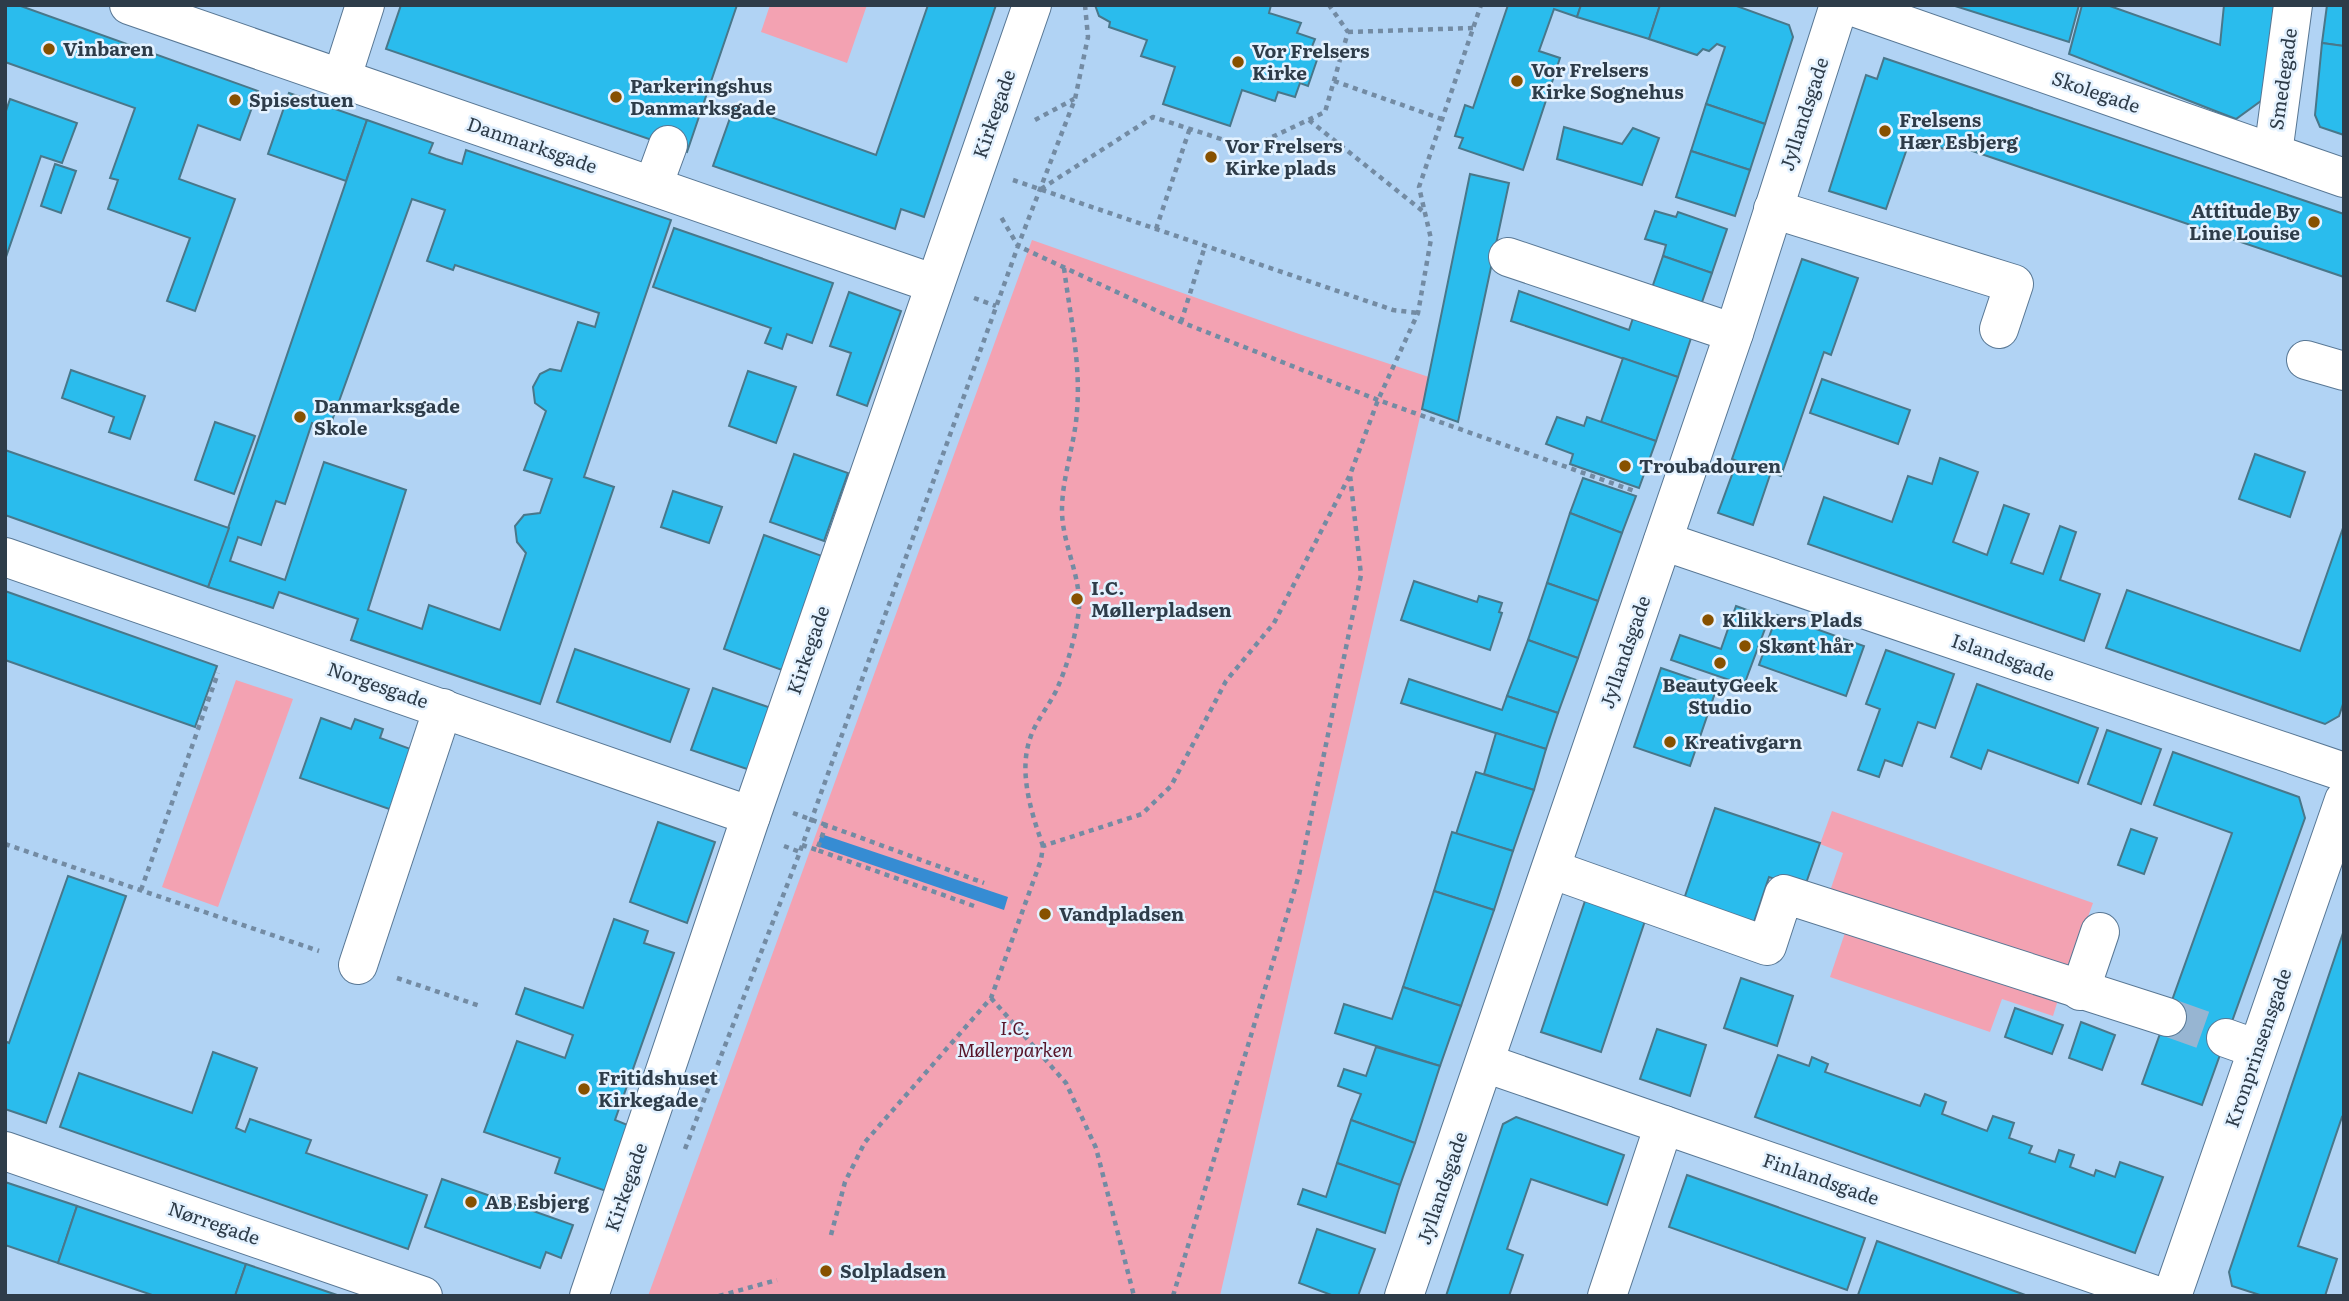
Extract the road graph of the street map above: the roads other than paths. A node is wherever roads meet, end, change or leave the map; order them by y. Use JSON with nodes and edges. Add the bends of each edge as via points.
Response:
{"nodes":[{"id":1,"x":129,"y":5,"type":"edge"},
{"id":2,"x":365,"y":5,"type":"edge"},
{"id":3,"x":1032,"y":5,"type":"edge"},
{"id":4,"x":1839,"y":5,"type":"edge"},
{"id":5,"x":1848,"y":5,"type":"edge"},
{"id":6,"x":2293,"y":5,"type":"edge"},
{"id":7,"x":341,"y":80,"type":"junction"},
{"id":8,"x":668,"y":145,"type":"dead end"},
{"id":9,"x":2273,"y":153,"type":"junction"},
{"id":10,"x":2344,"y":178,"type":"edge"},
{"id":11,"x":653,"y":186,"type":"junction"},
{"id":12,"x":1773,"y":209,"type":"junction"},
{"id":13,"x":1508,"y":257,"type":"dead end"},
{"id":14,"x":936,"y":284,"type":"junction"},
{"id":15,"x":1999,"y":329,"type":"dead end"},
{"id":16,"x":1734,"y":332,"type":"junction"},
{"id":17,"x":2306,"y":360,"type":"dead end"},
{"id":18,"x":2344,"y":372,"type":"edge"},
{"id":19,"x":1663,"y":541,"type":"junction"},
{"id":20,"x":5,"y":557,"type":"edge"},
{"id":21,"x":443,"y":708,"type":"junction"},
{"id":22,"x":2344,"y":772,"type":"edge"},
{"id":23,"x":2344,"y":800,"type":"edge"},
{"id":24,"x":751,"y":816,"type":"junction"},
{"id":25,"x":1551,"y":869,"type":"junction"},
{"id":26,"x":2100,"y":932,"type":"dead end"},
{"id":27,"x":358,"y":965,"type":"road end"},
{"id":28,"x":2080,"y":991,"type":"junction"},
{"id":29,"x":2167,"y":1017,"type":"tunnel mouth"},
{"id":30,"x":1485,"y":1063,"type":"junction"},
{"id":31,"x":1664,"y":1125,"type":"junction"},
{"id":32,"x":5,"y":1151,"type":"edge"},
{"id":33,"x":423,"y":1296,"type":"edge"},
{"id":34,"x":589,"y":1296,"type":"edge"},
{"id":35,"x":1404,"y":1296,"type":"edge"},
{"id":36,"x":1607,"y":1296,"type":"edge"},
{"id":37,"x":2158,"y":1296,"type":"edge"},
{"id":38,"x":2172,"y":1296,"type":"edge"}],
"edges":[{"from":1,"to":7,"type":"street","name":"Danmarksgade"},
{"from":2,"to":7,"type":"street"},
{"from":3,"to":14,"type":"street","name":"Kirkegade"},
{"from":4,"to":12,"type":"street","name":"Jyllandsgade"},
{"from":5,"to":9,"type":"street","name":"Skolegade"},
{"from":6,"to":9,"type":"street","name":"Smedegade"},
{"from":7,"to":11,"type":"street","name":"Danmarksgade"},
{"from":8,"to":11,"type":"street"},
{"from":9,"to":10,"type":"street","name":"Skolegade"},
{"from":11,"to":14,"type":"street","name":"Danmarksgade"},
{"from":12,"to":15,"type":"street","via":[[2014,284]]},
{"from":12,"to":16,"type":"street","name":"Jyllandsgade"},
{"from":13,"to":16,"type":"street"},
{"from":14,"to":24,"type":"street","name":"Kirkegade"},
{"from":16,"to":19,"type":"street","name":"Jyllandsgade"},
{"from":17,"to":18,"type":"street"},
{"from":19,"to":22,"type":"street","name":"Islandsgade"},
{"from":19,"to":25,"type":"street","name":"Jyllandsgade"},
{"from":20,"to":21,"type":"street","name":"Norgesgade"},
{"from":21,"to":24,"type":"street","name":"Norgesgade"},
{"from":21,"to":27,"type":"street"},
{"from":23,"to":38,"type":"street","name":"Kronprinsensgade","via":[[2242,1043]]},
{"from":24,"to":34,"type":"street","name":"Kirkegade"},
{"from":25,"to":28,"type":"street","via":[[1767,946],[1784,894]]},
{"from":25,"to":30,"type":"street","name":"Jyllandsgade"},
{"from":26,"to":28,"type":"street"},
{"from":28,"to":29,"type":"street"},
{"from":30,"to":31,"type":"street","name":"Finlandsgade"},
{"from":30,"to":35,"type":"street","name":"Jyllandsgade"},
{"from":31,"to":36,"type":"street"},
{"from":31,"to":37,"type":"street","name":"Finlandsgade"},
{"from":32,"to":33,"type":"street","name":"Nørregade"}]}
